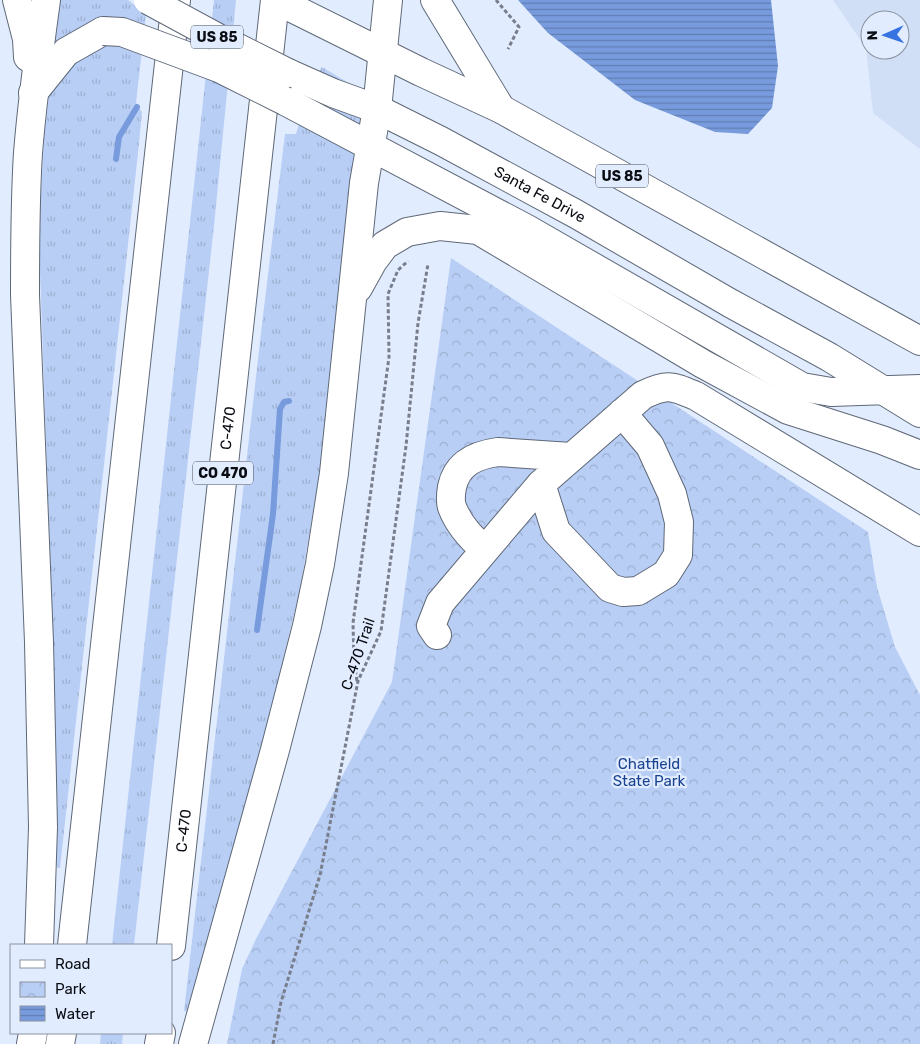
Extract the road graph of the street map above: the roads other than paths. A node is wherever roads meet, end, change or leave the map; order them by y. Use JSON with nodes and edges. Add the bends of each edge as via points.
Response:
{"nodes":[{"id":1,"x":17,"y":0,"type":"edge"},
{"id":2,"x":46,"y":0,"type":"edge"},
{"id":3,"x":148,"y":0,"type":"edge"},
{"id":4,"x":176,"y":0,"type":"edge"},
{"id":5,"x":275,"y":0,"type":"edge"},
{"id":6,"x":388,"y":0,"type":"edge"},
{"id":7,"x":435,"y":0,"type":"edge"},
{"id":8,"x":383,"y":54,"type":"junction"},
{"id":9,"x":34,"y":93,"type":"junction"},
{"id":10,"x":377,"y":109,"type":"junction"},
{"id":11,"x":501,"y":109,"type":"junction"},
{"id":12,"x":370,"y":146,"type":"junction"},
{"id":13,"x":28,"y":154,"type":"junction"},
{"id":14,"x":353,"y":298,"type":"junction"},
{"id":15,"x":920,"y":341,"type":"edge"},
{"id":16,"x":920,"y":389,"type":"edge"},
{"id":17,"x":883,"y":390,"type":"junction"},
{"id":18,"x":622,"y":413,"type":"junction"},
{"id":19,"x":920,"y":413,"type":"edge"},
{"id":20,"x":920,"y":455,"type":"edge"},
{"id":21,"x":571,"y":457,"type":"junction"},
{"id":22,"x":541,"y":484,"type":"junction"},
{"id":23,"x":920,"y":532,"type":"edge"},
{"id":24,"x":485,"y":550,"type":"junction"},
{"id":25,"x":437,"y":635,"type":"dead end"},
{"id":26,"x":39,"y":944,"type":"edge"},
{"id":27,"x":72,"y":944,"type":"edge"},
{"id":28,"x":171,"y":944,"type":"edge"},
{"id":29,"x":193,"y":1044,"type":"edge"}],
"edges":[{"from":1,"to":13,"type":"main road","via":[[28,38]]},
{"from":2,"to":9,"type":"main road"},
{"from":3,"to":10,"type":"main road","name":"Santa Fe Drive","number":"US 85","bridge":true,"via":[[288,73]]},
{"from":4,"to":27,"type":"main road"},
{"from":5,"to":8,"type":"main road","number":"US 85"},
{"from":5,"to":28,"type":"main road","name":"C-470","number":"CO 470"},
{"from":6,"to":8,"type":"main road"},
{"from":7,"to":11,"type":"main road"},
{"from":8,"to":10,"type":"main road"},
{"from":8,"to":11,"type":"main road","number":"US 85"},
{"from":9,"to":12,"type":"main road","bridge":true,"via":[[66,52],[103,31],[122,32],[210,65]]},
{"from":9,"to":13,"type":"main road"},
{"from":10,"to":12,"type":"main road"},
{"from":10,"to":17,"type":"main road","name":"Santa Fe Drive","number":"US 85","via":[[576,214]]},
{"from":11,"to":15,"type":"main road","number":"US 85"},
{"from":12,"to":14,"type":"main road"},
{"from":12,"to":17,"type":"main road","via":[[527,229],[802,387],[832,392]]},
{"from":13,"to":26,"type":"main road","via":[[25,295],[43,827]]},
{"from":14,"to":20,"type":"main road","via":[[384,245],[407,232],[440,226],[478,230],[702,364],[788,410]]},
{"from":14,"to":29,"type":"main road","via":[[331,496],[307,626]]},
{"from":16,"to":17,"type":"main road"},
{"from":17,"to":19,"type":"main road","name":"Santa Fe Drive","number":"US 85"},
{"from":18,"to":21,"type":"main road"},
{"from":18,"to":22,"type":"main road","via":[[650,446],[672,494],[679,522],[678,555],[666,574],[638,591],[623,592],[610,588],[556,531]]},
{"from":18,"to":23,"type":"main road","via":[[643,395],[660,387],[675,387],[696,396]]},
{"from":21,"to":22,"type":"main road"},
{"from":21,"to":24,"type":"main road","via":[[498,452],[488,453],[463,465],[454,476],[452,506],[469,535]]},
{"from":22,"to":24,"type":"main road"},
{"from":24,"to":25,"type":"main road","via":[[440,603],[432,626]]}]}
